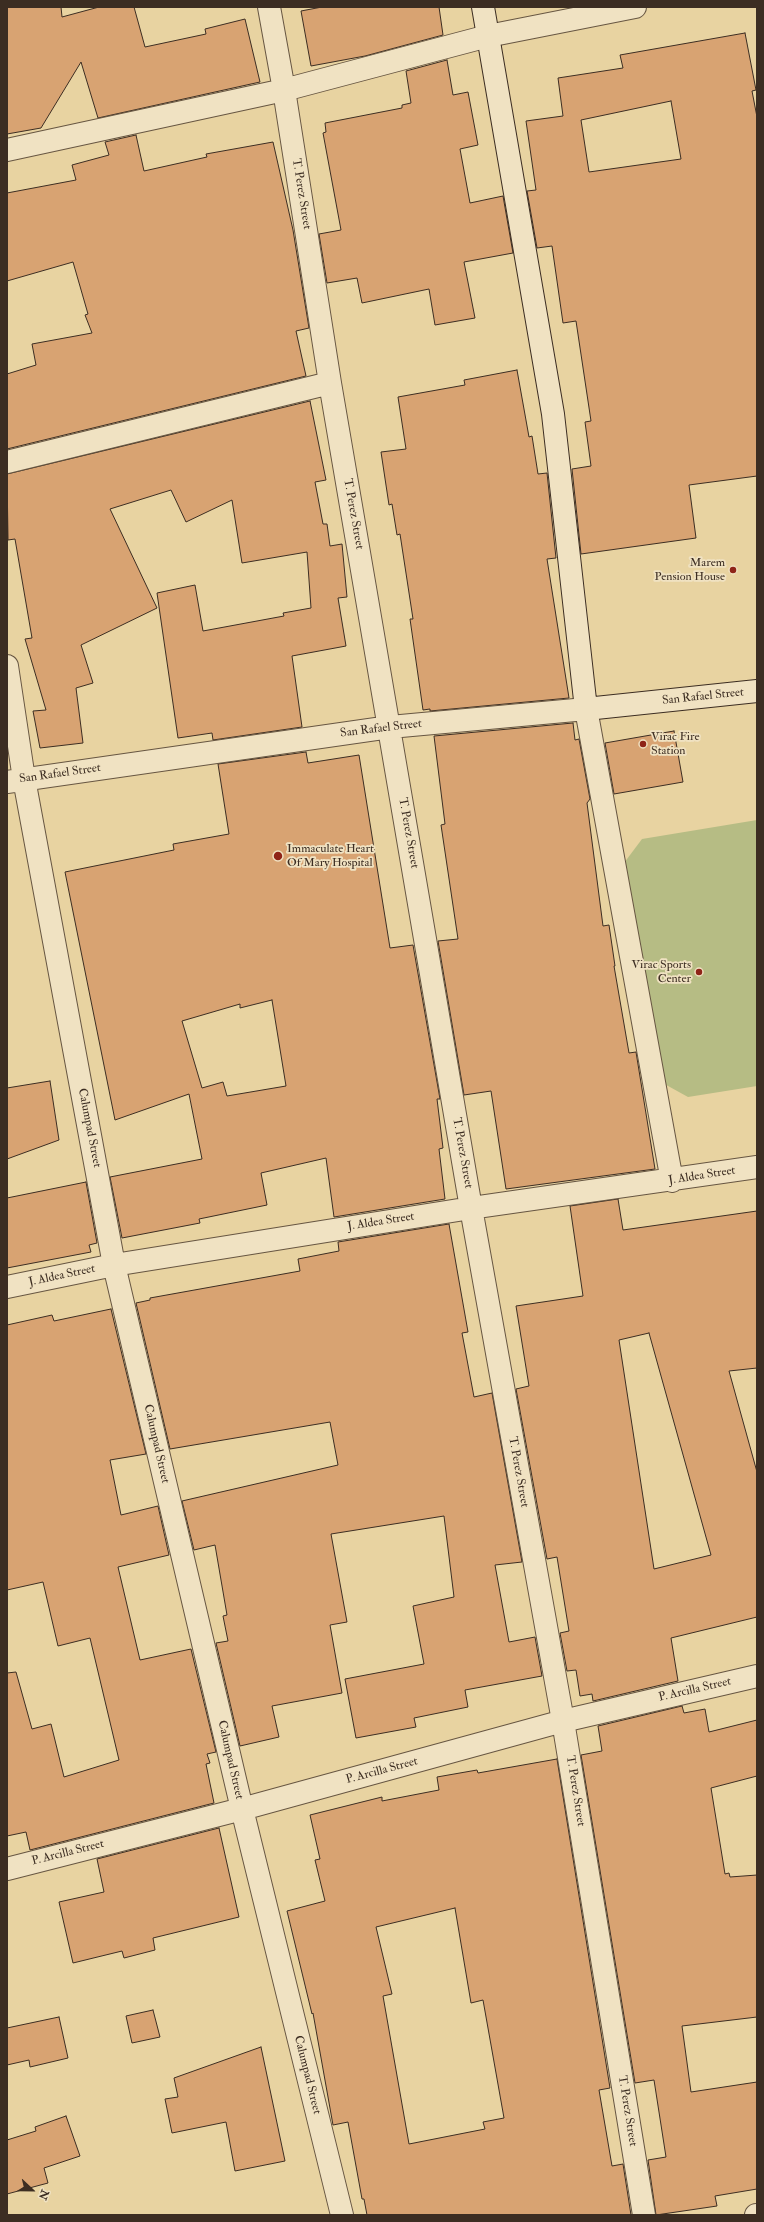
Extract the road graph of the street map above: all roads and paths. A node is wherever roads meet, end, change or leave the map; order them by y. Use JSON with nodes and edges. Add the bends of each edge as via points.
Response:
{"nodes":[{"id":1,"x":269,"y":7,"type":"edge"},
{"id":2,"x":483,"y":7,"type":"edge"},
{"id":3,"x":634,"y":7,"type":"edge"},
{"id":4,"x":488,"y":36,"type":"junction"},
{"id":5,"x":284,"y":90,"type":"junction"},
{"id":6,"x":7,"y":150,"type":"edge"},
{"id":7,"x":330,"y":382,"type":"junction"},
{"id":8,"x":7,"y":462,"type":"edge"},
{"id":9,"x":7,"y":666,"type":"edge"},
{"id":10,"x":757,"y":691,"type":"edge"},
{"id":11,"x":586,"y":708,"type":"junction"},
{"id":12,"x":390,"y":727,"type":"junction"},
{"id":13,"x":16,"y":781,"type":"edge"},
{"id":14,"x":757,"y":1167,"type":"edge"},
{"id":15,"x":672,"y":1181,"type":"junction"},
{"id":16,"x":471,"y":1208,"type":"junction"},
{"id":17,"x":114,"y":1265,"type":"junction"},
{"id":18,"x":7,"y":1287,"type":"edge"},
{"id":19,"x":757,"y":1676,"type":"edge"},
{"id":20,"x":563,"y":1720,"type":"junction"},
{"id":21,"x":242,"y":1809,"type":"junction"},
{"id":22,"x":7,"y":1869,"type":"edge"},
{"id":23,"x":342,"y":2215,"type":"edge"},
{"id":24,"x":644,"y":2215,"type":"edge"}],
"edges":[{"from":1,"to":5,"type":"street","name":"T. Perez Street"},
{"from":2,"to":4,"type":"street"},
{"from":3,"to":4,"type":"street"},
{"from":4,"to":5,"type":"street"},
{"from":4,"to":11,"type":"street","via":[[553,414]]},
{"from":5,"to":6,"type":"street"},
{"from":5,"to":7,"type":"street","name":"T. Perez Street"},
{"from":7,"to":8,"type":"street"},
{"from":7,"to":12,"type":"street","name":"T. Perez Street"},
{"from":9,"to":13,"type":"street","name":"Calumpad Street"},
{"from":10,"to":11,"type":"street","name":"San Rafael Street"},
{"from":11,"to":12,"type":"street","name":"San Rafael Street"},
{"from":11,"to":15,"type":"street"},
{"from":12,"to":13,"type":"street","name":"San Rafael Street"},
{"from":12,"to":16,"type":"street","name":"T. Perez Street"},
{"from":13,"to":17,"type":"street","name":"Calumpad Street"},
{"from":14,"to":15,"type":"street","name":"J. Aldea Street"},
{"from":15,"to":16,"type":"street","name":"J. Aldea Street"},
{"from":16,"to":17,"type":"street","name":"J. Aldea Street"},
{"from":16,"to":20,"type":"street","name":"T. Perez Street"},
{"from":17,"to":18,"type":"street","name":"J. Aldea Street"},
{"from":17,"to":21,"type":"street","name":"Calumpad Street"},
{"from":19,"to":20,"type":"street","name":"P. Arcilla Street"},
{"from":20,"to":21,"type":"street","name":"P. Arcilla Street"},
{"from":20,"to":24,"type":"street","name":"T. Perez Street"},
{"from":21,"to":22,"type":"street","name":"P. Arcilla Street"},
{"from":21,"to":23,"type":"street","name":"Calumpad Street"}]}
